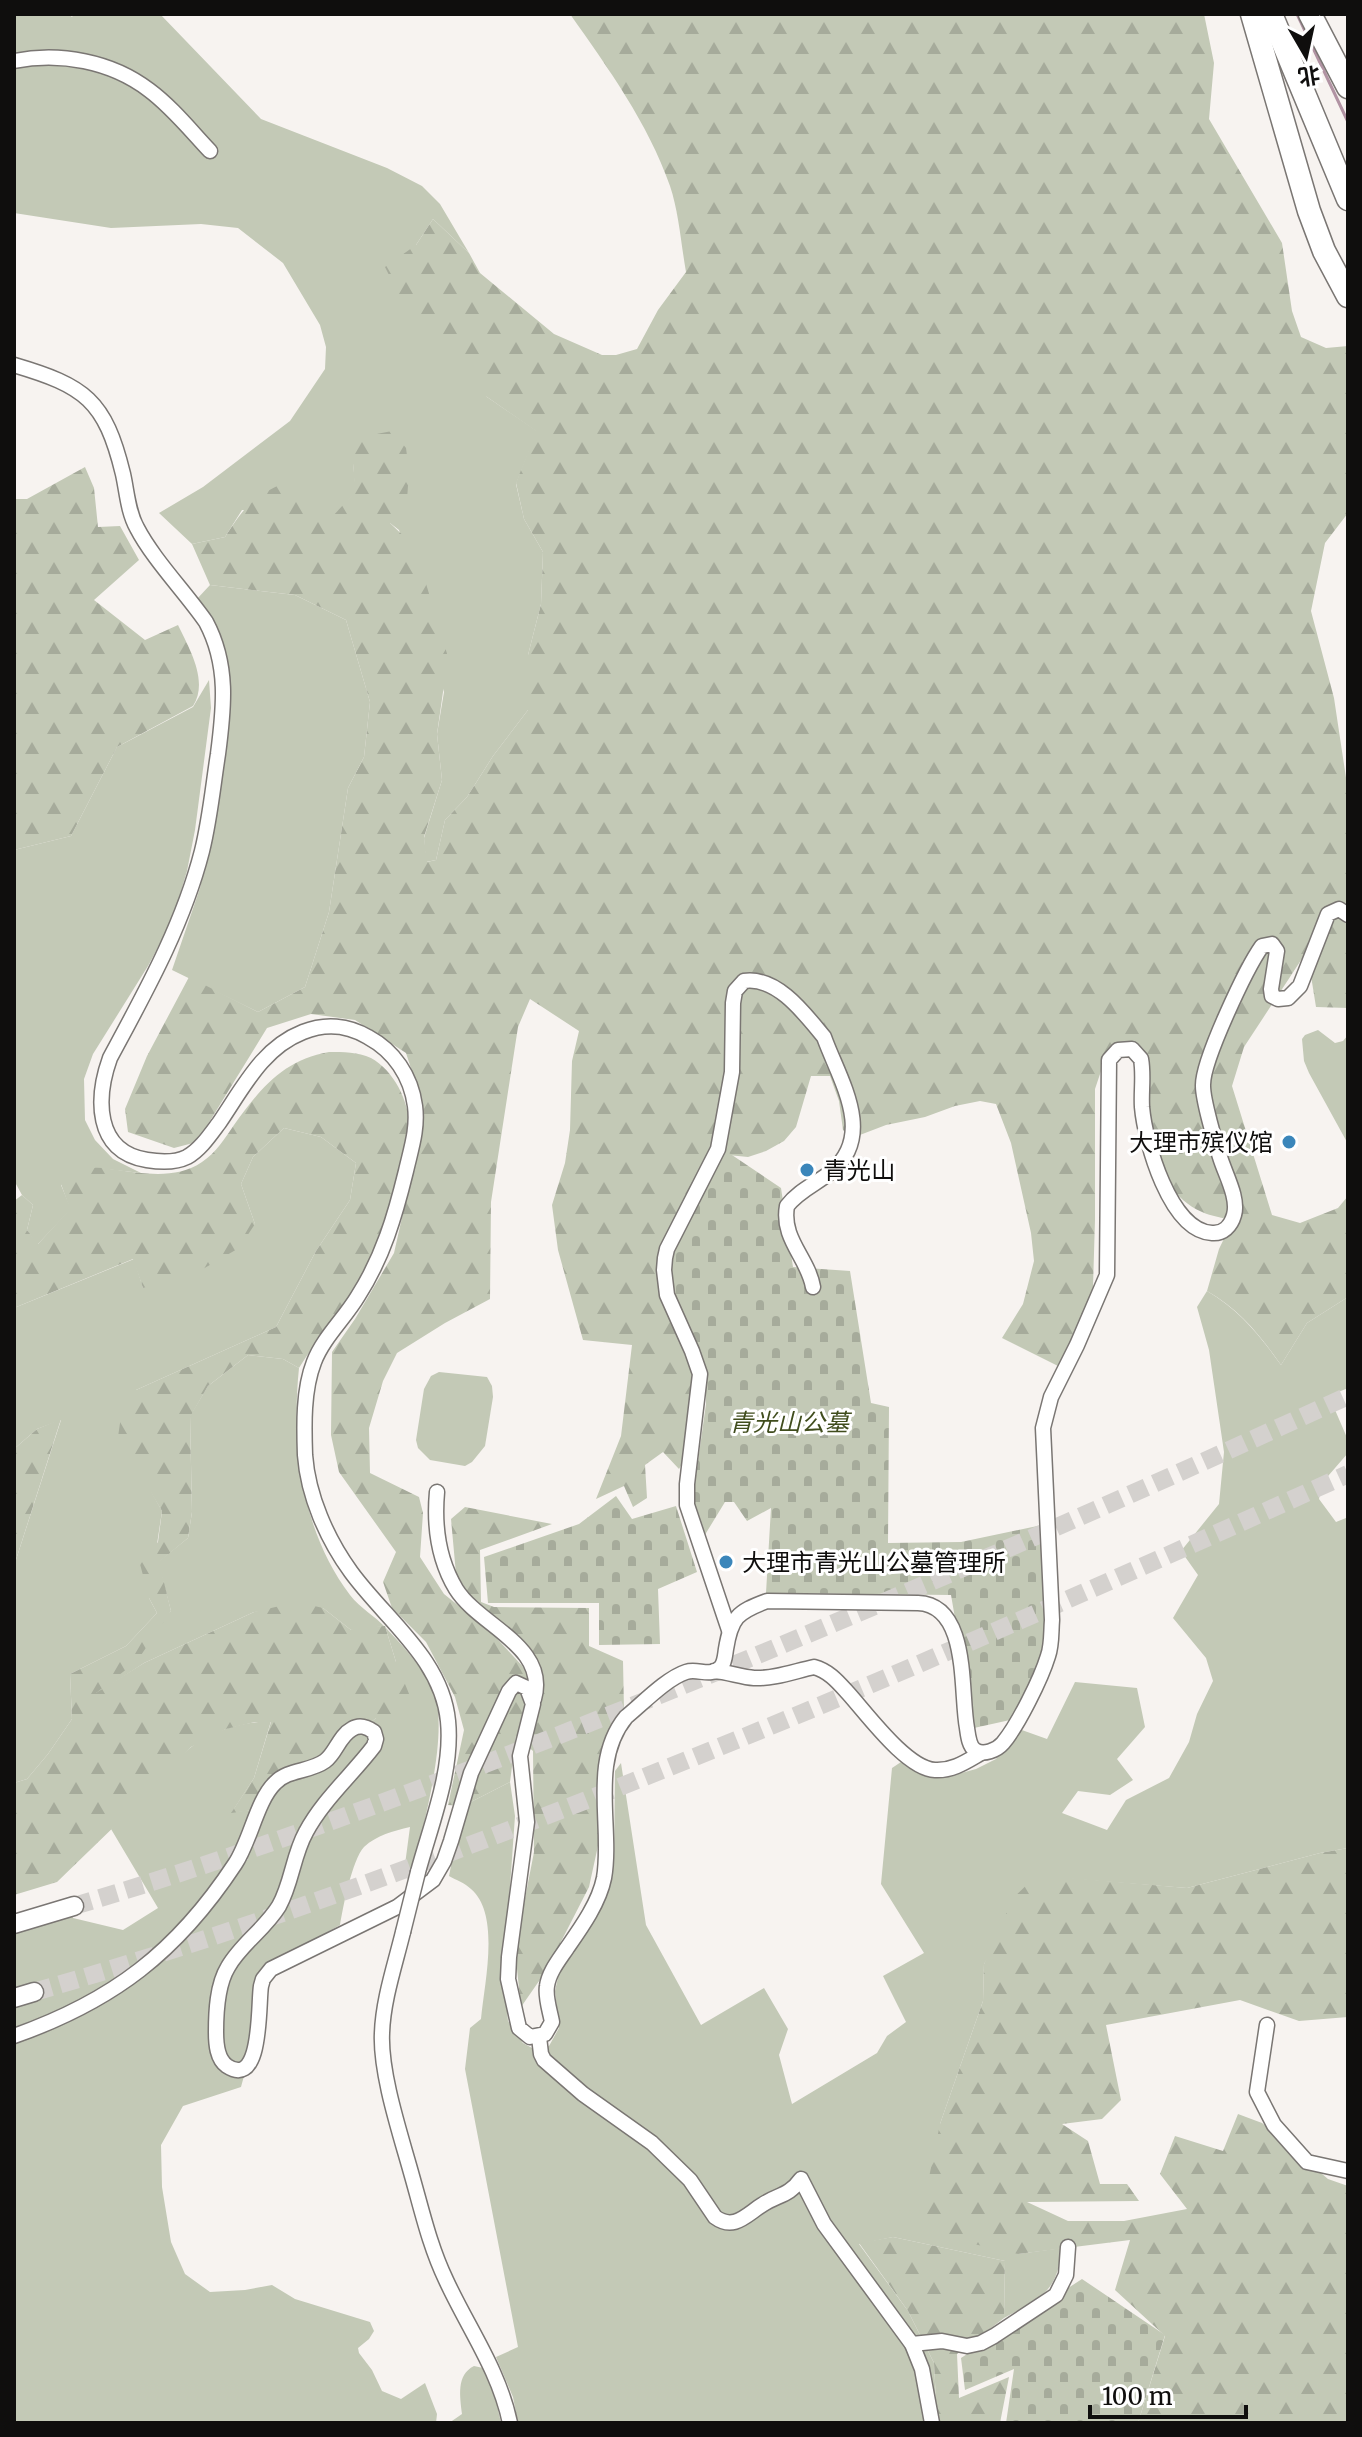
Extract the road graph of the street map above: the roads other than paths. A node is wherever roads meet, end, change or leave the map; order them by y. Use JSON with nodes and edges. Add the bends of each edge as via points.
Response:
{"nodes":[{"id":1,"x":1252,"y":14,"type":"edge"},
{"id":2,"x":1271,"y":14,"type":"edge"},
{"id":3,"x":1310,"y":14,"type":"edge"},
{"id":4,"x":14,"y":61,"type":"edge"},
{"id":5,"x":1348,"y":87,"type":"edge"},
{"id":6,"x":210,"y":151,"type":"dead end"},
{"id":7,"x":1348,"y":199,"type":"edge"},
{"id":8,"x":1348,"y":296,"type":"edge"},
{"id":9,"x":14,"y":365,"type":"edge"},
{"id":10,"x":1348,"y":915,"type":"edge"},
{"id":11,"x":813,"y":1287,"type":"dead end"},
{"id":12,"x":437,"y":1492,"type":"dead end"},
{"id":13,"x":729,"y":1630,"type":"junction"},
{"id":14,"x":714,"y":1671,"type":"junction"},
{"id":15,"x":533,"y":1704,"type":"junction"},
{"id":16,"x":981,"y":1753,"type":"junction"},
{"id":17,"x":433,"y":1817,"type":"junction"},
{"id":18,"x":457,"y":1822,"type":"junction"},
{"id":19,"x":74,"y":1906,"type":"tunnel mouth"},
{"id":20,"x":14,"y":1924,"type":"edge"},
{"id":21,"x":34,"y":1992,"type":"tunnel mouth"},
{"id":22,"x":14,"y":1998,"type":"edge"},
{"id":23,"x":1267,"y":2025,"type":"dead end"},
{"id":24,"x":14,"y":2036,"type":"edge"},
{"id":25,"x":539,"y":2037,"type":"junction"},
{"id":26,"x":1348,"y":2171,"type":"edge"},
{"id":27,"x":1068,"y":2247,"type":"dead end"},
{"id":28,"x":912,"y":2344,"type":"junction"},
{"id":29,"x":510,"y":2423,"type":"edge"},
{"id":30,"x":932,"y":2423,"type":"edge"}],
"edges":[{"from":1,"to":8,"type":"highway","via":[[1317,234]]},
{"from":2,"to":7,"type":"highway"},
{"from":3,"to":5,"type":"highway"},
{"from":4,"to":6,"type":"street","via":[[67,58],[121,74],[159,98]]},
{"from":9,"to":17,"type":"street","via":[[67,383],[97,409],[116,444],[136,526],[206,622],[223,678],[222,721],[202,851],[165,954],[110,1058],[101,1099],[104,1126],[121,1149],[142,1159],[186,1157],[211,1134],[270,1052],[317,1027],[344,1028],[377,1042],[398,1063],[412,1090],[416,1126],[398,1206],[371,1275],[313,1364],[305,1454],[314,1500],[338,1551],[440,1687],[449,1736]]},
{"from":10,"to":16,"type":"street","via":[[1339,909],[1328,914],[1300,986],[1285,999],[1271,993],[1277,951],[1272,944],[1262,946],[1210,1052],[1203,1085],[1235,1207],[1221,1232],[1193,1227],[1180,1213],[1156,1168],[1146,1129],[1141,1059],[1132,1049],[1111,1056],[1107,1275],[1051,1397],[1043,1428],[1050,1649],[1004,1742]]},
{"from":11,"to":13,"type":"street","via":[[807,1266],[793,1247],[787,1206],[846,1155],[854,1133],[853,1112],[818,1029],[779,990],[744,981],[733,1003],[732,1072],[718,1149],[667,1249],[664,1270],[671,1307],[700,1374],[687,1505]]},
{"from":12,"to":15,"type":"street","via":[[439,1545],[452,1581],[476,1612],[528,1656],[535,1679]]},
{"from":13,"to":14,"type":"street","via":[[724,1662]]},
{"from":13,"to":16,"type":"street","via":[[738,1616],[772,1601],[935,1606],[954,1630],[967,1732],[972,1748]]},
{"from":14,"to":16,"type":"street","via":[[756,1678],[819,1668],[919,1766],[948,1769]]},
{"from":14,"to":25,"type":"street","via":[[679,1675],[620,1726],[605,1774],[602,1884],[547,1982],[551,2025]]},
{"from":15,"to":18,"type":"street","via":[[527,1688],[511,1685],[471,1773]]},
{"from":15,"to":25,"type":"street","via":[[521,1750],[527,1822],[508,1970],[519,2028],[527,2036]]},
{"from":17,"to":18,"type":"street"},
{"from":17,"to":29,"type":"street","bridge":true,"via":[[385,2008],[384,2059],[437,2259],[499,2383]]},
{"from":18,"to":24,"type":"street","via":[[444,1861],[427,1886],[266,1975],[252,2059],[240,2069],[225,2065],[216,2032],[226,1971],[278,1907],[307,1829],[374,1746],[371,1729],[353,1728],[323,1763],[273,1784],[236,1862],[177,1939],[109,1993]]},
{"from":19,"to":20,"type":"main road"},
{"from":21,"to":22,"type":"main road"},
{"from":23,"to":26,"type":"street","via":[[1257,2092],[1274,2125],[1307,2162]]},
{"from":25,"to":28,"type":"street","via":[[544,2060],[652,2143],[690,2180],[720,2221],[744,2219],[786,2195],[801,2179],[824,2224]]},
{"from":27,"to":28,"type":"street","via":[[1066,2275],[1056,2295],[994,2336],[967,2346],[942,2341]]},
{"from":28,"to":30,"type":"street"}]}
